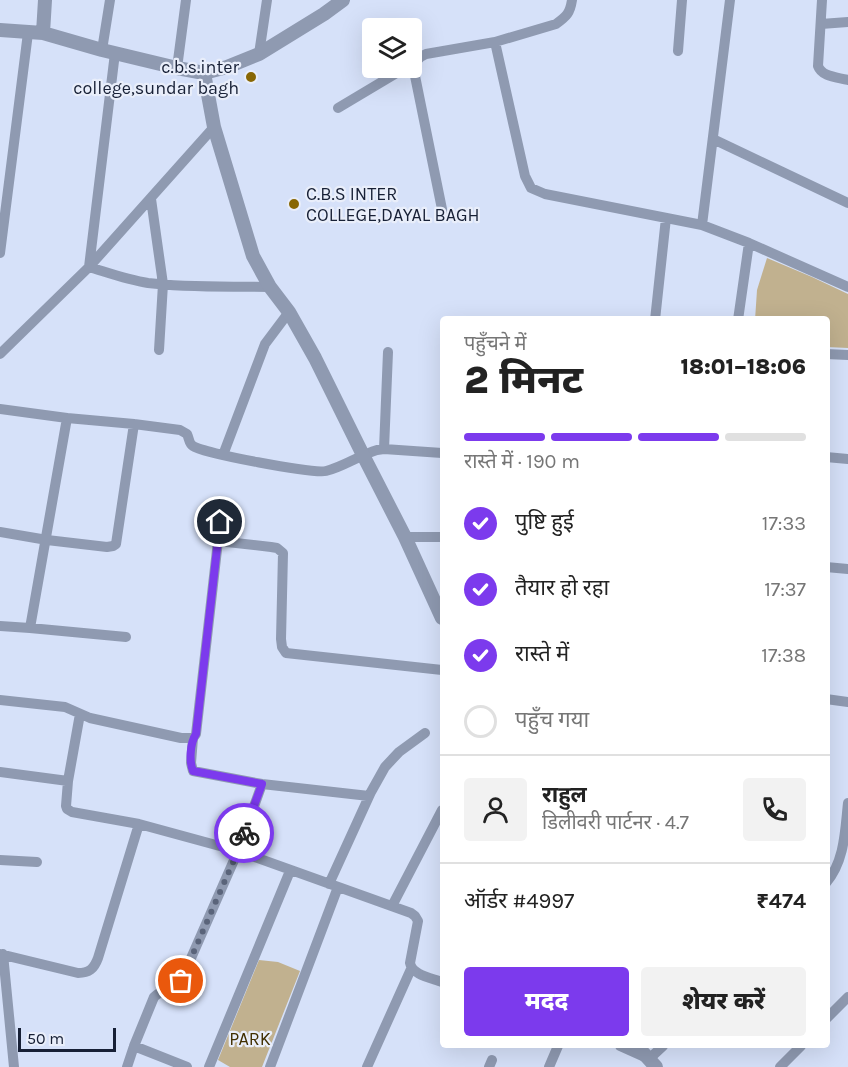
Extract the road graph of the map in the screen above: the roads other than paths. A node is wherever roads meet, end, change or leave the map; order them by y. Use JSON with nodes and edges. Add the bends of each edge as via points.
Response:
{"nodes":[{"id":1,"x":45,"y":0,"type":"edge"},
{"id":2,"x":110,"y":0,"type":"edge"},
{"id":3,"x":186,"y":0,"type":"edge"},
{"id":4,"x":267,"y":0,"type":"edge"},
{"id":5,"x":343,"y":0,"type":"edge"},
{"id":6,"x":572,"y":0,"type":"edge"},
{"id":7,"x":682,"y":0,"type":"edge"},
{"id":8,"x":730,"y":0,"type":"edge"},
{"id":9,"x":822,"y":0,"type":"edge"},
{"id":10,"x":848,"y":22,"type":"edge"},
{"id":11,"x":822,"y":24,"type":"junction"},
{"id":12,"x":0,"y":30,"type":"edge"},
{"id":13,"x":27,"y":33,"type":"junction"},
{"id":14,"x":43,"y":33,"type":"junction"},
{"id":15,"x":495,"y":42,"type":"junction"},
{"id":16,"x":678,"y":51,"type":"dead end"},
{"id":17,"x":109,"y":52,"type":"junction"},
{"id":18,"x":259,"y":54,"type":"junction"},
{"id":19,"x":422,"y":56,"type":"edge"},
{"id":20,"x":177,"y":68,"type":"junction"},
{"id":21,"x":204,"y":73,"type":"junction"},
{"id":22,"x":388,"y":78,"type":"edge"},
{"id":23,"x":415,"y":78,"type":"edge"},
{"id":24,"x":848,"y":80,"type":"edge"},
{"id":25,"x":338,"y":108,"type":"dead end"},
{"id":26,"x":214,"y":127,"type":"junction"},
{"id":27,"x":713,"y":139,"type":"junction"},
{"id":28,"x":151,"y":199,"type":"junction"},
{"id":29,"x":848,"y":203,"type":"edge"},
{"id":30,"x":443,"y":214,"type":"dead end"},
{"id":31,"x":666,"y":218,"type":"junction"},
{"id":32,"x":702,"y":225,"type":"junction"},
{"id":33,"x":749,"y":243,"type":"junction"},
{"id":34,"x":0,"y":253,"type":"edge"},
{"id":35,"x":89,"y":267,"type":"junction"},
{"id":36,"x":163,"y":284,"type":"junction"},
{"id":37,"x":270,"y":287,"type":"junction"},
{"id":38,"x":848,"y":287,"type":"edge"},
{"id":39,"x":289,"y":312,"type":"junction"},
{"id":40,"x":655,"y":316,"type":"edge"},
{"id":41,"x":739,"y":316,"type":"edge"},
{"id":42,"x":159,"y":350,"type":"dead end"},
{"id":43,"x":388,"y":351,"type":"dead end"},
{"id":44,"x":0,"y":354,"type":"edge"},
{"id":45,"x":830,"y":354,"type":"edge"},
{"id":46,"x":848,"y":355,"type":"edge"},
{"id":47,"x":0,"y":409,"type":"edge"},
{"id":48,"x":67,"y":418,"type":"junction"},
{"id":49,"x":134,"y":424,"type":"junction"},
{"id":50,"x":384,"y":449,"type":"junction"},
{"id":51,"x":440,"y":453,"type":"edge"},
{"id":52,"x":223,"y":455,"type":"junction"},
{"id":53,"x":363,"y":455,"type":"junction"},
{"id":54,"x":830,"y":457,"type":"edge"},
{"id":55,"x":848,"y":459,"type":"edge"},
{"id":56,"x":222,"y":503,"type":"dead end"},
{"id":57,"x":0,"y":532,"type":"edge"},
{"id":58,"x":405,"y":537,"type":"junction"},
{"id":59,"x":440,"y":537,"type":"edge"},
{"id":60,"x":47,"y":540,"type":"junction"},
{"id":61,"x":218,"y":541,"type":"junction"},
{"id":62,"x":830,"y":567,"type":"edge"},
{"id":63,"x":848,"y":569,"type":"edge"},
{"id":64,"x":440,"y":614,"type":"edge"},
{"id":65,"x":0,"y":626,"type":"edge"},
{"id":66,"x":30,"y":628,"type":"junction"},
{"id":67,"x":126,"y":637,"type":"dead end"},
{"id":68,"x":440,"y":670,"type":"edge"},
{"id":69,"x":0,"y":700,"type":"edge"},
{"id":70,"x":830,"y":700,"type":"edge"},
{"id":71,"x":848,"y":702,"type":"edge"},
{"id":72,"x":80,"y":714,"type":"junction"},
{"id":73,"x":425,"y":733,"type":"dead end"},
{"id":74,"x":193,"y":738,"type":"junction"},
{"id":75,"x":0,"y":772,"type":"edge"},
{"id":76,"x":68,"y":782,"type":"junction"},
{"id":77,"x":262,"y":784,"type":"junction"},
{"id":78,"x":369,"y":796,"type":"junction"},
{"id":79,"x":848,"y":803,"type":"edge"},
{"id":80,"x":440,"y":814,"type":"edge"},
{"id":81,"x":138,"y":824,"type":"junction"},
{"id":82,"x":238,"y":851,"type":"junction"},
{"id":83,"x":0,"y":860,"type":"edge"},
{"id":84,"x":37,"y":862,"type":"dead end"},
{"id":85,"x":290,"y":871,"type":"junction"},
{"id":86,"x":830,"y":878,"type":"edge"},
{"id":87,"x":334,"y":886,"type":"junction"},
{"id":88,"x":392,"y":906,"type":"junction"},
{"id":89,"x":2,"y":954,"type":"edge"},
{"id":90,"x":411,"y":969,"type":"junction"},
{"id":91,"x":440,"y":981,"type":"edge"},
{"id":92,"x":848,"y":997,"type":"edge"},
{"id":93,"x":830,"y":1015,"type":"edge"},
{"id":94,"x":134,"y":1046,"type":"junction"},
{"id":95,"x":557,"y":1048,"type":"edge"},
{"id":96,"x":624,"y":1048,"type":"edge"},
{"id":97,"x":639,"y":1048,"type":"edge"},
{"id":98,"x":662,"y":1048,"type":"edge"},
{"id":99,"x":799,"y":1048,"type":"edge"},
{"id":100,"x":652,"y":1063,"type":"edge"},
{"id":101,"x":14,"y":1067,"type":"edge"},
{"id":102,"x":127,"y":1067,"type":"edge"},
{"id":103,"x":187,"y":1067,"type":"edge"},
{"id":104,"x":209,"y":1067,"type":"edge"},
{"id":105,"x":270,"y":1067,"type":"edge"},
{"id":106,"x":367,"y":1067,"type":"edge"},
{"id":107,"x":549,"y":1067,"type":"edge"},
{"id":108,"x":780,"y":1067,"type":"edge"}],
"edges":[{"from":1,"to":14,"type":"street"},
{"from":2,"to":17,"type":"street"},
{"from":3,"to":20,"type":"street"},
{"from":4,"to":18,"type":"street"},
{"from":5,"to":18,"type":"street"},
{"from":6,"to":15,"type":"street","via":[[570,12],[556,24]]},
{"from":7,"to":16,"type":"street"},
{"from":8,"to":27,"type":"street"},
{"from":9,"to":11,"type":"street"},
{"from":10,"to":11,"type":"street"},
{"from":11,"to":24,"type":"street","via":[[819,69]]},
{"from":12,"to":13,"type":"street"},
{"from":13,"to":14,"type":"street"},
{"from":13,"to":34,"type":"street"},
{"from":14,"to":17,"type":"street"},
{"from":15,"to":19,"type":"street"},
{"from":15,"to":31,"type":"street","via":[[531,189]]},
{"from":17,"to":20,"type":"street"},
{"from":17,"to":35,"type":"street"},
{"from":18,"to":21,"type":"street"},
{"from":20,"to":21,"type":"street"},
{"from":21,"to":26,"type":"street"},
{"from":22,"to":25,"type":"street"},
{"from":23,"to":30,"type":"street"},
{"from":26,"to":28,"type":"street"},
{"from":26,"to":37,"type":"street","via":[[253,256]]},
{"from":27,"to":29,"type":"street"},
{"from":27,"to":32,"type":"street"},
{"from":28,"to":35,"type":"street"},
{"from":28,"to":36,"type":"street"},
{"from":31,"to":32,"type":"street"},
{"from":31,"to":40,"type":"street"},
{"from":32,"to":33,"type":"street"},
{"from":33,"to":38,"type":"street"},
{"from":33,"to":41,"type":"street"},
{"from":35,"to":36,"type":"street"},
{"from":35,"to":44,"type":"street"},
{"from":36,"to":37,"type":"street"},
{"from":36,"to":42,"type":"street"},
{"from":37,"to":39,"type":"street"},
{"from":39,"to":52,"type":"street","via":[[265,344]]},
{"from":39,"to":53,"type":"street"},
{"from":43,"to":50,"type":"street"},
{"from":45,"to":46,"type":"street"},
{"from":47,"to":48,"type":"street"},
{"from":48,"to":49,"type":"street"},
{"from":48,"to":60,"type":"street"},
{"from":49,"to":52,"type":"street","via":[[180,430],[187,434],[193,447]]},
{"from":49,"to":60,"type":"street","via":[[116,544],[107,547]]},
{"from":50,"to":51,"type":"street"},
{"from":50,"to":53,"type":"street"},
{"from":52,"to":53,"type":"street","via":[[320,472]]},
{"from":53,"to":58,"type":"street"},
{"from":54,"to":55,"type":"street"},
{"from":56,"to":61,"type":"street"},
{"from":57,"to":60,"type":"street"},
{"from":58,"to":59,"type":"street"},
{"from":58,"to":64,"type":"street"},
{"from":60,"to":66,"type":"street"},
{"from":61,"to":68,"type":"street","via":[[271,546],[282,553],[281,639],[286,653]]},
{"from":61,"to":74,"type":"street"},
{"from":62,"to":63,"type":"street"},
{"from":65,"to":66,"type":"street"},
{"from":66,"to":67,"type":"street"},
{"from":69,"to":72,"type":"street","via":[[65,707]]},
{"from":70,"to":71,"type":"street"},
{"from":72,"to":74,"type":"street"},
{"from":72,"to":76,"type":"street"},
{"from":73,"to":78,"type":"street","via":[[390,760]]},
{"from":74,"to":77,"type":"street","via":[[193,771]]},
{"from":75,"to":76,"type":"street"},
{"from":76,"to":81,"type":"street","via":[[66,804],[70,811]]},
{"from":77,"to":78,"type":"street"},
{"from":77,"to":82,"type":"street"},
{"from":78,"to":87,"type":"street"},
{"from":79,"to":86,"type":"street","via":[[840,858]]},
{"from":80,"to":88,"type":"street"},
{"from":81,"to":82,"type":"street"},
{"from":81,"to":89,"type":"street","via":[[94,968],[78,973]]},
{"from":82,"to":85,"type":"street"},
{"from":82,"to":94,"type":"street","via":[[181,981],[154,996]]},
{"from":83,"to":84,"type":"street"},
{"from":85,"to":87,"type":"street"},
{"from":85,"to":104,"type":"street"},
{"from":87,"to":88,"type":"street"},
{"from":87,"to":105,"type":"street"},
{"from":88,"to":90,"type":"street","via":[[411,913],[418,921]]},
{"from":89,"to":101,"type":"street"},
{"from":90,"to":91,"type":"street"},
{"from":90,"to":106,"type":"street"},
{"from":92,"to":93,"type":"street"},
{"from":94,"to":102,"type":"street"},
{"from":94,"to":103,"type":"street"},
{"from":95,"to":107,"type":"street"},
{"from":96,"to":100,"type":"street"},
{"from":97,"to":100,"type":"street"},
{"from":98,"to":100,"type":"street"},
{"from":99,"to":108,"type":"street"}]}
